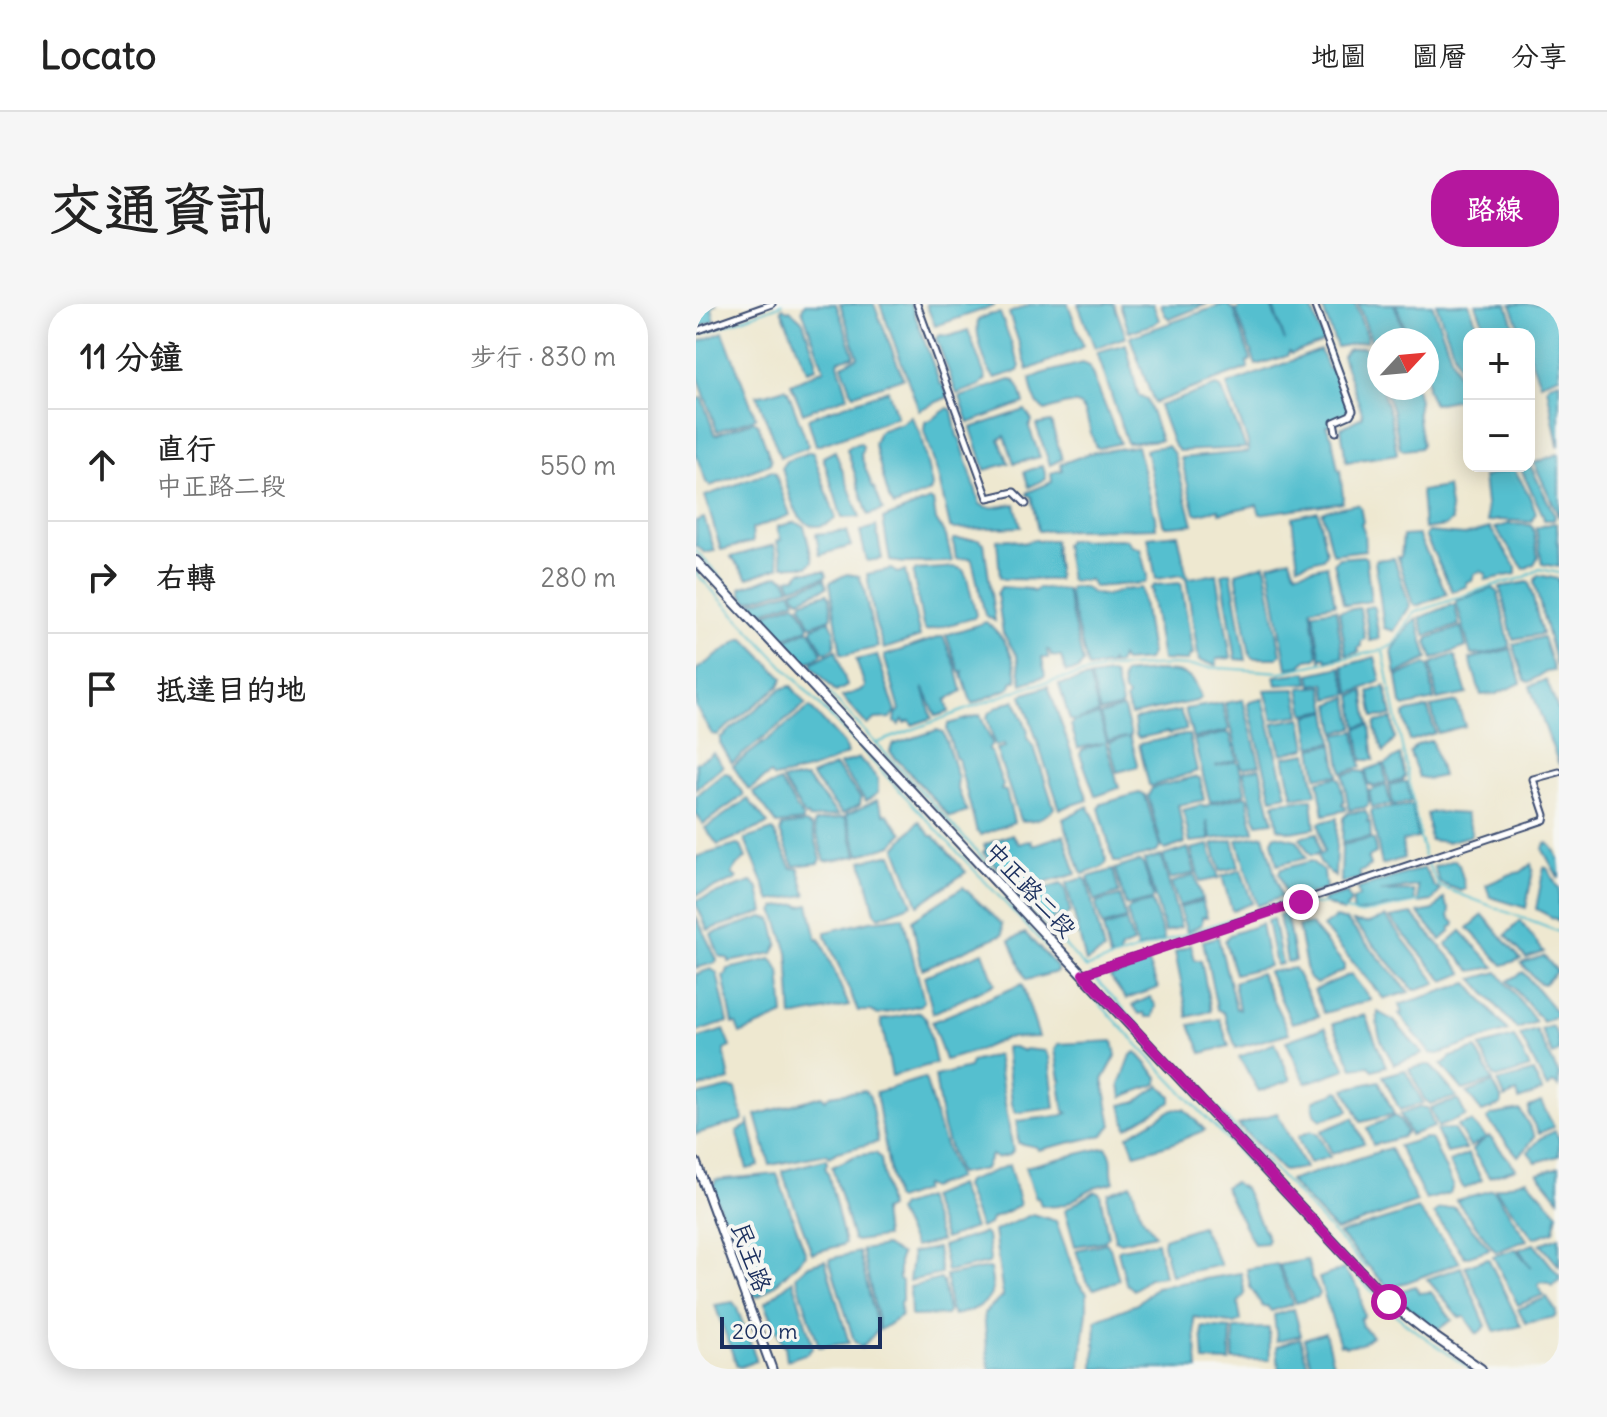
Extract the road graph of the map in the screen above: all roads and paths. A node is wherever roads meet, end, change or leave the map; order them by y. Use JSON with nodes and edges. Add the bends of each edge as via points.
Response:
{"nodes":[{"id":1,"x":772,"y":304,"type":"edge"},
{"id":2,"x":917,"y":304,"type":"edge"},
{"id":3,"x":1314,"y":304,"type":"edge"},
{"id":4,"x":696,"y":331,"type":"edge"},
{"id":5,"x":1336,"y":432,"type":"dead end"},
{"id":6,"x":1026,"y":504,"type":"dead end"},
{"id":7,"x":696,"y":561,"type":"edge"},
{"id":8,"x":1559,"y":772,"type":"edge"},
{"id":9,"x":1083,"y":974,"type":"junction"},
{"id":10,"x":696,"y":1162,"type":"edge"},
{"id":11,"x":771,"y":1367,"type":"edge"},
{"id":12,"x":1481,"y":1369,"type":"edge"}],
"edges":[{"from":1,"to":4,"type":"street"},
{"from":2,"to":6,"type":"street","via":[[988,498],[1014,492]]},
{"from":3,"to":5,"type":"street","via":[[1353,410],[1334,422]]},
{"from":7,"to":9,"type":"main road","name":"中正路二段"},
{"from":8,"to":9,"type":"street","via":[[1533,779],[1544,820]]},
{"from":9,"to":12,"type":"main road","name":"中正路二段","via":[[1389,1302]]},
{"from":10,"to":11,"type":"street","name":"民主路"}]}
